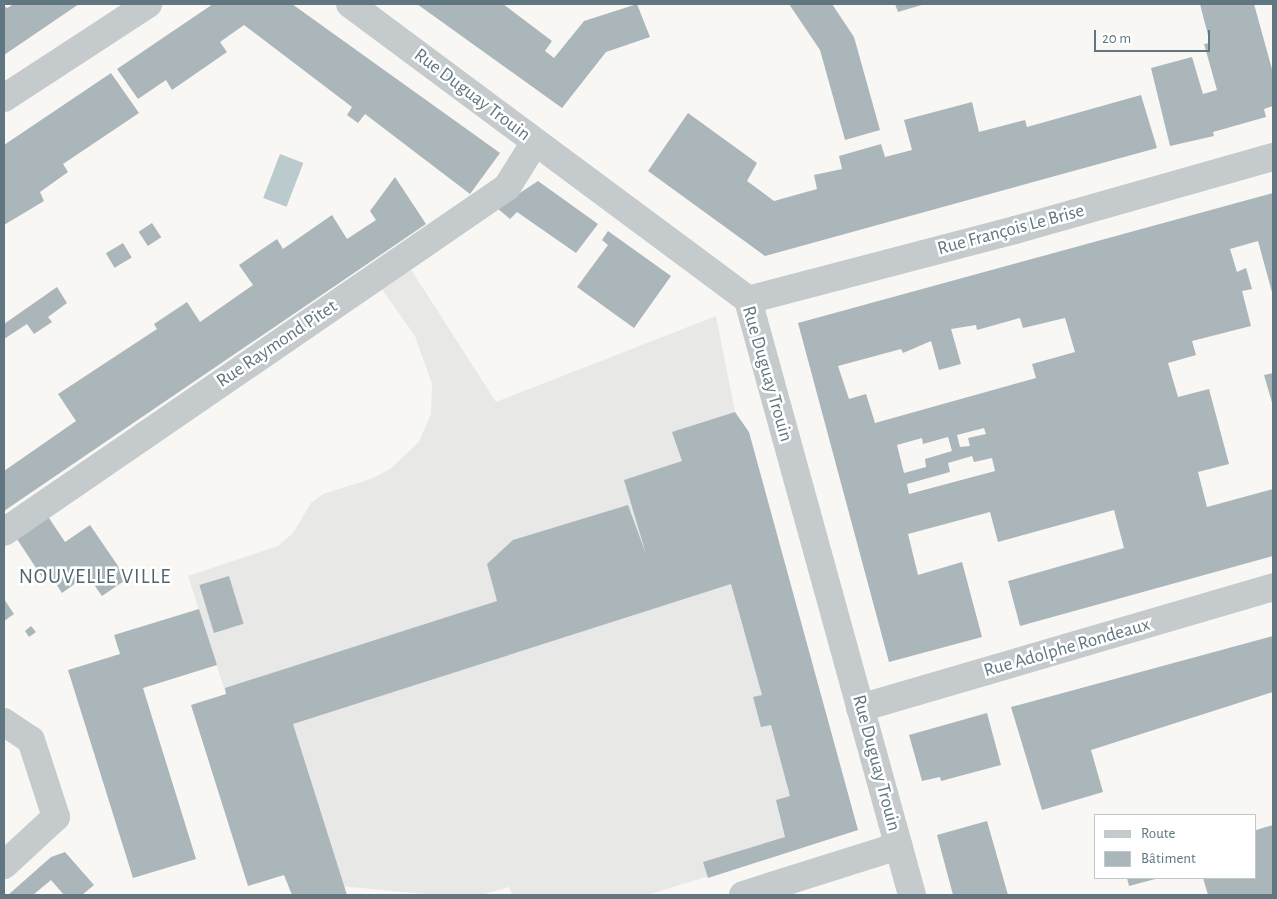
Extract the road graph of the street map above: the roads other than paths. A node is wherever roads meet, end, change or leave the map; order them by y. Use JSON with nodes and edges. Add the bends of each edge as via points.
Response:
{"nodes":[{"id":1,"x":148,"y":4,"type":"edge"},
{"id":2,"x":350,"y":4,"type":"edge"},
{"id":3,"x":4,"y":98,"type":"edge"},
{"id":4,"x":534,"y":142,"type":"junction"},
{"id":5,"x":1273,"y":157,"type":"edge"},
{"id":6,"x":748,"y":300,"type":"junction"},
{"id":7,"x":4,"y":532,"type":"edge"},
{"id":8,"x":1273,"y":588,"type":"edge"},
{"id":9,"x":860,"y":708,"type":"junction"},
{"id":10,"x":4,"y":722,"type":"edge"},
{"id":11,"x":898,"y":846,"type":"junction"},
{"id":12,"x":4,"y":865,"type":"edge"},
{"id":13,"x":743,"y":895,"type":"edge"},
{"id":14,"x":912,"y":895,"type":"edge"}],
"edges":[{"from":1,"to":3,"type":"street"},
{"from":2,"to":4,"type":"street","name":"Rue Duguay Trouin"},
{"from":4,"to":6,"type":"street","name":"Rue Duguay Trouin"},
{"from":4,"to":7,"type":"street","name":"Rue Raymond Pitet","via":[[506,187]]},
{"from":5,"to":6,"type":"street","name":"Rue François Le Brise","via":[[1015,230]]},
{"from":6,"to":9,"type":"street","name":"Rue Duguay Trouin"},
{"from":8,"to":9,"type":"street","name":"Rue Adolphe Rondeaux"},
{"from":9,"to":11,"type":"street","name":"Rue Duguay Trouin"},
{"from":10,"to":12,"type":"street","via":[[31,740],[56,817]]},
{"from":11,"to":13,"type":"street"},
{"from":11,"to":14,"type":"street","name":"Rue Duguay Trouin"}]}
